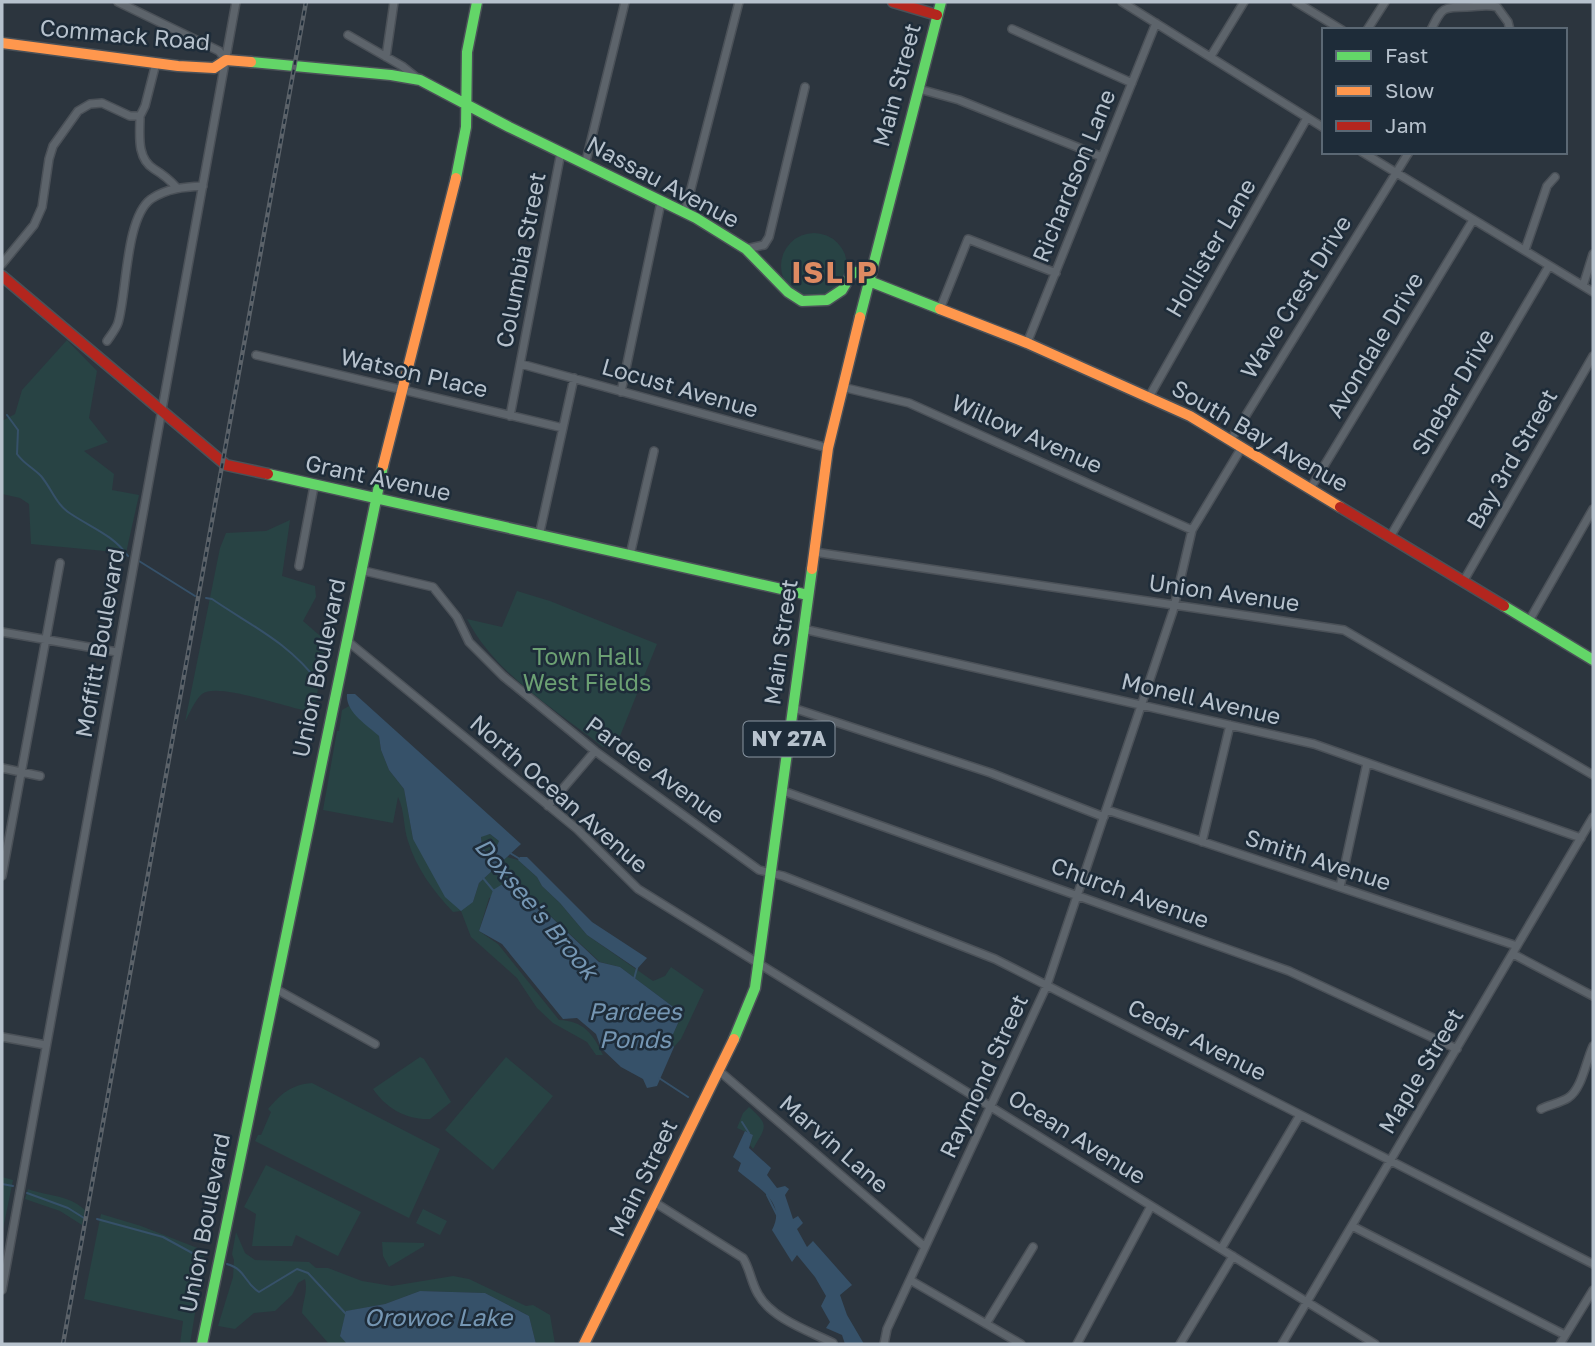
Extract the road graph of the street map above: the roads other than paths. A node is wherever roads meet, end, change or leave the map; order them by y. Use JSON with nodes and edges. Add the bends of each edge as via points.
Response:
{"nodes":[{"id":1,"x":117,"y":2,"type":"edge"},
{"id":2,"x":236,"y":2,"type":"edge"},
{"id":3,"x":394,"y":2,"type":"edge"},
{"id":4,"x":477,"y":2,"type":"edge"},
{"id":5,"x":625,"y":2,"type":"edge"},
{"id":6,"x":739,"y":2,"type":"edge"},
{"id":7,"x":893,"y":2,"type":"edge"},
{"id":8,"x":941,"y":2,"type":"edge"},
{"id":9,"x":1122,"y":2,"type":"edge"},
{"id":10,"x":1244,"y":2,"type":"edge"},
{"id":11,"x":1296,"y":2,"type":"edge"},
{"id":12,"x":1385,"y":2,"type":"edge"},
{"id":13,"x":937,"y":15,"type":"junction"},
{"id":14,"x":1156,"y":23,"type":"junction"},
{"id":15,"x":1339,"y":28,"type":"edge"},
{"id":16,"x":1368,"y":28,"type":"edge"},
{"id":17,"x":1432,"y":28,"type":"edge"},
{"id":18,"x":1509,"y":28,"type":"edge"},
{"id":19,"x":1012,"y":29,"type":"dead end"},
{"id":20,"x":348,"y":35,"type":"dead end"},
{"id":21,"x":2,"y":43,"type":"edge"},
{"id":22,"x":386,"y":57,"type":"junction"},
{"id":23,"x":1211,"y":57,"type":"junction"},
{"id":24,"x":226,"y":60,"type":"junction"},
{"id":25,"x":395,"y":62,"type":"junction"},
{"id":26,"x":156,"y":63,"type":"junction"},
{"id":27,"x":286,"y":67,"type":"joint"},
{"id":28,"x":391,"y":75,"type":"junction"},
{"id":29,"x":420,"y":80,"type":"junction"},
{"id":30,"x":1132,"y":83,"type":"junction"},
{"id":31,"x":805,"y":87,"type":"dead end"},
{"id":32,"x":919,"y":89,"type":"junction"},
{"id":33,"x":466,"y":105,"type":"junction"},
{"id":34,"x":140,"y":116,"type":"junction"},
{"id":35,"x":1307,"y":118,"type":"junction"},
{"id":36,"x":1322,"y":127,"type":"edge"},
{"id":37,"x":561,"y":152,"type":"junction"},
{"id":38,"x":1368,"y":154,"type":"edge"},
{"id":39,"x":1408,"y":154,"type":"edge"},
{"id":40,"x":1102,"y":157,"type":"junction"},
{"id":41,"x":585,"y":165,"type":"junction"},
{"id":42,"x":1395,"y":173,"type":"junction"},
{"id":43,"x":1555,"y":177,"type":"dead end"},
{"id":44,"x":203,"y":186,"type":"junction"},
{"id":45,"x":177,"y":188,"type":"junction"},
{"id":46,"x":661,"y":202,"type":"junction"},
{"id":47,"x":685,"y":212,"type":"junction"},
{"id":48,"x":1473,"y":220,"type":"junction"},
{"id":49,"x":746,"y":249,"type":"junction"},
{"id":50,"x":1525,"y":250,"type":"junction"},
{"id":51,"x":1593,"y":254,"type":"edge"},
{"id":52,"x":2,"y":264,"type":"edge"},
{"id":53,"x":1549,"y":266,"type":"junction"},
{"id":54,"x":1056,"y":273,"type":"junction"},
{"id":55,"x":2,"y":276,"type":"edge"},
{"id":56,"x":868,"y":280,"type":"junction"},
{"id":57,"x":1583,"y":286,"type":"junction"},
{"id":58,"x":1593,"y":292,"type":"edge"},
{"id":59,"x":940,"y":309,"type":"junction"},
{"id":60,"x":107,"y":341,"type":"dead end"},
{"id":61,"x":1027,"y":343,"type":"junction"},
{"id":62,"x":256,"y":355,"type":"dead end"},
{"id":63,"x":1593,"y":355,"type":"edge"},
{"id":64,"x":521,"y":364,"type":"junction"},
{"id":65,"x":574,"y":378,"type":"junction"},
{"id":66,"x":842,"y":387,"type":"junction"},
{"id":67,"x":401,"y":391,"type":"junction"},
{"id":68,"x":621,"y":392,"type":"junction"},
{"id":69,"x":1149,"y":397,"type":"junction"},
{"id":70,"x":162,"y":411,"type":"junction"},
{"id":71,"x":510,"y":416,"type":"junction"},
{"id":72,"x":563,"y":428,"type":"junction"},
{"id":73,"x":1230,"y":440,"type":"junction"},
{"id":74,"x":1242,"y":447,"type":"junction"},
{"id":75,"x":828,"y":449,"type":"junction"},
{"id":76,"x":654,"y":451,"type":"dead end"},
{"id":77,"x":314,"y":486,"type":"junction"},
{"id":78,"x":1310,"y":489,"type":"junction"},
{"id":79,"x":375,"y":498,"type":"junction"},
{"id":80,"x":1593,"y":509,"type":"edge"},
{"id":81,"x":1192,"y":530,"type":"junction"},
{"id":82,"x":539,"y":536,"type":"junction"},
{"id":83,"x":1390,"y":537,"type":"junction"},
{"id":84,"x":814,"y":552,"type":"junction"},
{"id":85,"x":630,"y":555,"type":"junction"},
{"id":86,"x":60,"y":563,"type":"dead end"},
{"id":87,"x":299,"y":566,"type":"dead end"},
{"id":88,"x":360,"y":570,"type":"junction"},
{"id":89,"x":1463,"y":582,"type":"junction"},
{"id":90,"x":808,"y":595,"type":"junction"},
{"id":91,"x":1175,"y":605,"type":"junction"},
{"id":92,"x":1529,"y":621,"type":"junction"},
{"id":93,"x":803,"y":629,"type":"junction"},
{"id":94,"x":2,"y":632,"type":"edge"},
{"id":95,"x":46,"y":640,"type":"junction"},
{"id":96,"x":346,"y":640,"type":"junction"},
{"id":97,"x":117,"y":652,"type":"junction"},
{"id":98,"x":1593,"y":660,"type":"edge"},
{"id":99,"x":1143,"y":705,"type":"junction"},
{"id":100,"x":793,"y":708,"type":"junction"},
{"id":101,"x":1230,"y":725,"type":"junction"},
{"id":102,"x":594,"y":751,"type":"junction"},
{"id":103,"x":1367,"y":763,"type":"junction"},
{"id":104,"x":2,"y":768,"type":"edge"},
{"id":105,"x":22,"y":772,"type":"junction"},
{"id":106,"x":1593,"y":775,"type":"edge"},
{"id":107,"x":40,"y":776,"type":"dead end"},
{"id":108,"x":783,"y":791,"type":"junction"},
{"id":109,"x":548,"y":806,"type":"junction"},
{"id":110,"x":1106,"y":813,"type":"junction"},
{"id":111,"x":1593,"y":817,"type":"edge"},
{"id":112,"x":1581,"y":838,"type":"junction"},
{"id":113,"x":1202,"y":842,"type":"junction"},
{"id":114,"x":772,"y":874,"type":"junction"},
{"id":115,"x":2,"y":876,"type":"edge"},
{"id":116,"x":1340,"y":887,"type":"junction"},
{"id":117,"x":1078,"y":895,"type":"junction"},
{"id":118,"x":1517,"y":946,"type":"junction"},
{"id":119,"x":1513,"y":954,"type":"junction"},
{"id":120,"x":759,"y":962,"type":"junction"},
{"id":121,"x":1047,"y":985,"type":"junction"},
{"id":122,"x":274,"y":988,"type":"junction"},
{"id":123,"x":1593,"y":996,"type":"edge"},
{"id":124,"x":2,"y":1037,"type":"edge"},
{"id":125,"x":375,"y":1044,"type":"dead end"},
{"id":126,"x":46,"y":1045,"type":"junction"},
{"id":127,"x":1593,"y":1046,"type":"edge"},
{"id":128,"x":1457,"y":1049,"type":"junction"},
{"id":129,"x":718,"y":1070,"type":"junction"},
{"id":130,"x":992,"y":1107,"type":"junction"},
{"id":131,"x":1541,"y":1109,"type":"dead end"},
{"id":132,"x":1300,"y":1115,"type":"junction"},
{"id":133,"x":1390,"y":1161,"type":"junction"},
{"id":134,"x":654,"y":1202,"type":"junction"},
{"id":135,"x":1152,"y":1206,"type":"junction"},
{"id":136,"x":1352,"y":1226,"type":"junction"},
{"id":137,"x":925,"y":1247,"type":"junction"},
{"id":138,"x":1033,"y":1247,"type":"dead end"},
{"id":139,"x":1221,"y":1249,"type":"junction"},
{"id":140,"x":1233,"y":1256,"type":"junction"},
{"id":141,"x":1593,"y":1264,"type":"edge"},
{"id":142,"x":910,"y":1280,"type":"junction"},
{"id":143,"x":2,"y":1290,"type":"edge"},
{"id":144,"x":1593,"y":1290,"type":"edge"},
{"id":145,"x":1307,"y":1302,"type":"junction"},
{"id":146,"x":986,"y":1324,"type":"junction"},
{"id":147,"x":1565,"y":1335,"type":"junction"},
{"id":148,"x":834,"y":1343,"type":"edge"},
{"id":149,"x":202,"y":1344,"type":"edge"},
{"id":150,"x":584,"y":1344,"type":"edge"},
{"id":151,"x":884,"y":1344,"type":"edge"},
{"id":152,"x":1021,"y":1344,"type":"edge"},
{"id":153,"x":1077,"y":1344,"type":"edge"},
{"id":154,"x":1180,"y":1344,"type":"edge"},
{"id":155,"x":1282,"y":1344,"type":"edge"},
{"id":156,"x":1375,"y":1344,"type":"edge"},
{"id":157,"x":1560,"y":1344,"type":"edge"}],
"edges":[{"from":1,"to":24,"type":"street","via":[[219,51]]},
{"from":2,"to":24,"type":"street","name":"Moffitt Boulevard"},
{"from":3,"to":22,"type":"street"},
{"from":4,"to":33,"type":"main road","name":"Union Boulevard","via":[[469,36]]},
{"from":5,"to":41,"type":"street"},
{"from":6,"to":47,"type":"street"},
{"from":7,"to":13,"type":"main road"},
{"from":8,"to":13,"type":"main road","name":"Main Street","number":"NY 27A"},
{"from":9,"to":14,"type":"street"},
{"from":10,"to":23,"type":"street"},
{"from":11,"to":15,"type":"street"},
{"from":12,"to":16,"type":"street"},
{"from":13,"to":32,"type":"main road","name":"Main Street","number":"NY 27A"},
{"from":14,"to":23,"type":"street"},
{"from":14,"to":30,"type":"street","name":"Richardson Lane"},
{"from":17,"to":18,"type":"street","via":[[1447,7],[1492,5],[1502,12]]},
{"from":19,"to":30,"type":"street"},
{"from":20,"to":22,"type":"street","name":"Nassau Avenue"},
{"from":21,"to":26,"type":"main road","name":"Commack Road"},
{"from":22,"to":25,"type":"street","name":"Nassau Avenue"},
{"from":23,"to":35,"type":"street"},
{"from":24,"to":26,"type":"main road","name":"Commack Road","via":[[214,68]]},
{"from":24,"to":27,"type":"main road","name":"Commack Road"},
{"from":24,"to":44,"type":"street","name":"Moffitt Boulevard"},
{"from":25,"to":28,"type":"street"},
{"from":25,"to":29,"type":"street","name":"Nassau Avenue"},
{"from":26,"to":34,"type":"street"},
{"from":27,"to":28,"type":"main road","name":"Nassau Avenue"},
{"from":28,"to":29,"type":"main road","name":"Nassau Avenue"},
{"from":29,"to":33,"type":"main road","name":"Nassau Avenue"},
{"from":30,"to":40,"type":"street","name":"Richardson Lane"},
{"from":31,"to":49,"type":"street","via":[[769,237],[764,245]]},
{"from":32,"to":40,"type":"street","via":[[960,100]]},
{"from":32,"to":56,"type":"main road","name":"Main Street","number":"NY 27A"},
{"from":33,"to":37,"type":"main road","name":"Nassau Avenue"},
{"from":33,"to":67,"type":"main road","name":"Union Boulevard","via":[[461,158]]},
{"from":34,"to":45,"type":"street","via":[[144,160]]},
{"from":34,"to":52,"type":"street","via":[[102,103],[78,111],[54,146],[34,225]]},
{"from":35,"to":36,"type":"street"},
{"from":35,"to":69,"type":"street","name":"Hollister Lane"},
{"from":37,"to":41,"type":"main road","name":"Nassau Avenue"},
{"from":37,"to":64,"type":"street","name":"Columbia Street"},
{"from":38,"to":42,"type":"street"},
{"from":39,"to":42,"type":"street","name":"Wave Crest Drive"},
{"from":40,"to":54,"type":"street","name":"Richardson Lane"},
{"from":41,"to":46,"type":"main road","name":"Nassau Avenue"},
{"from":42,"to":48,"type":"street"},
{"from":42,"to":73,"type":"street","name":"Wave Crest Drive"},
{"from":43,"to":50,"type":"street","via":[[1547,186]]},
{"from":44,"to":45,"type":"street"},
{"from":44,"to":70,"type":"street","name":"Moffitt Boulevard"},
{"from":45,"to":60,"type":"street","via":[[151,199],[142,209],[128,251],[118,324]]},
{"from":46,"to":47,"type":"main road","name":"Nassau Avenue"},
{"from":46,"to":68,"type":"street"},
{"from":47,"to":49,"type":"main road","name":"Nassau Avenue"},
{"from":48,"to":50,"type":"street"},
{"from":48,"to":78,"type":"street","name":"Avondale Drive"},
{"from":49,"to":56,"type":"main road","name":"Nassau Avenue","via":[[788,292],[802,300],[827,300],[846,285]]},
{"from":50,"to":53,"type":"street"},
{"from":51,"to":57,"type":"street"},
{"from":53,"to":57,"type":"street"},
{"from":53,"to":83,"type":"street","name":"Shebar Drive"},
{"from":54,"to":59,"type":"street","via":[[968,239]]},
{"from":54,"to":61,"type":"street","name":"Richardson Lane"},
{"from":55,"to":70,"type":"main road","name":"Grant Avenue"},
{"from":56,"to":59,"type":"main road","name":"South Bay Avenue"},
{"from":56,"to":66,"type":"main road","name":"Main Street","number":"NY 27A"},
{"from":57,"to":58,"type":"street"},
{"from":59,"to":61,"type":"main road","name":"South Bay Avenue"},
{"from":61,"to":69,"type":"main road","name":"South Bay Avenue"},
{"from":62,"to":67,"type":"street","name":"Watson Place"},
{"from":63,"to":89,"type":"street","name":"Bay 3rd Street"},
{"from":64,"to":65,"type":"street","name":"Locust Avenue"},
{"from":64,"to":71,"type":"street","name":"Columbia Street"},
{"from":65,"to":68,"type":"street","name":"Locust Avenue"},
{"from":65,"to":72,"type":"street"},
{"from":66,"to":75,"type":"main road","name":"Main Street","number":"NY 27A"},
{"from":66,"to":81,"type":"street","name":"Willow Avenue","via":[[909,403]]},
{"from":67,"to":71,"type":"street","name":"Watson Place"},
{"from":67,"to":79,"type":"main road","name":"Union Boulevard"},
{"from":68,"to":75,"type":"street","name":"Locust Avenue"},
{"from":69,"to":73,"type":"main road","name":"South Bay Avenue"},
{"from":70,"to":77,"type":"main road","name":"Grant Avenue","via":[[222,464]]},
{"from":70,"to":97,"type":"street","name":"Moffitt Boulevard"},
{"from":71,"to":72,"type":"street","name":"Watson Place"},
{"from":72,"to":82,"type":"street"},
{"from":73,"to":74,"type":"main road","name":"South Bay Avenue"},
{"from":74,"to":78,"type":"main road","name":"South Bay Avenue"},
{"from":74,"to":81,"type":"street","name":"Raymond Street"},
{"from":75,"to":84,"type":"main road","name":"Main Street","number":"NY 27A"},
{"from":76,"to":85,"type":"street"},
{"from":77,"to":79,"type":"main road","name":"Grant Avenue"},
{"from":77,"to":87,"type":"street"},
{"from":78,"to":83,"type":"main road","name":"South Bay Avenue"},
{"from":79,"to":82,"type":"main road","name":"Grant Avenue"},
{"from":79,"to":88,"type":"main road","name":"Union Boulevard"},
{"from":80,"to":92,"type":"street"},
{"from":81,"to":91,"type":"street","name":"Raymond Street"},
{"from":82,"to":85,"type":"main road","name":"Grant Avenue"},
{"from":83,"to":89,"type":"main road","name":"South Bay Avenue"},
{"from":84,"to":90,"type":"main road","name":"Main Street","number":"NY 27A"},
{"from":84,"to":91,"type":"street","name":"Union Avenue"},
{"from":85,"to":90,"type":"main road","name":"Grant Avenue"},
{"from":86,"to":95,"type":"street"},
{"from":88,"to":96,"type":"main road","name":"Union Boulevard"},
{"from":88,"to":102,"type":"street","name":"Pardee Avenue","via":[[433,587],[457,617],[469,642]]},
{"from":89,"to":92,"type":"main road","name":"South Bay Avenue"},
{"from":90,"to":93,"type":"main road","name":"Main Street","number":"NY 27A"},
{"from":91,"to":99,"type":"street","name":"Raymond Street"},
{"from":91,"to":106,"type":"street","name":"Union Avenue","via":[[1344,630]]},
{"from":92,"to":98,"type":"main road","name":"South Bay Avenue"},
{"from":93,"to":99,"type":"street","name":"Monell Avenue"},
{"from":93,"to":100,"type":"main road","name":"Main Street","number":"NY 27A"},
{"from":94,"to":95,"type":"street"},
{"from":95,"to":97,"type":"street"},
{"from":95,"to":105,"type":"street"},
{"from":96,"to":109,"type":"street","name":"North Ocean Avenue"},
{"from":96,"to":122,"type":"main road","name":"Union Boulevard"},
{"from":97,"to":126,"type":"street","name":"Moffitt Boulevard"},
{"from":99,"to":101,"type":"street","name":"Monell Avenue"},
{"from":99,"to":110,"type":"street","name":"Raymond Street"},
{"from":100,"to":108,"type":"main road","name":"Main Street","number":"NY 27A"},
{"from":100,"to":110,"type":"street","name":"Smith Avenue"},
{"from":101,"to":103,"type":"street","name":"Monell Avenue","via":[[1314,744]]},
{"from":101,"to":113,"type":"street"},
{"from":102,"to":109,"type":"street"},
{"from":102,"to":114,"type":"street","name":"Pardee Avenue","via":[[759,870]]},
{"from":103,"to":112,"type":"street","name":"Monell Avenue"},
{"from":103,"to":116,"type":"street"},
{"from":104,"to":105,"type":"street"},
{"from":105,"to":107,"type":"street"},
{"from":105,"to":115,"type":"street"},
{"from":108,"to":114,"type":"main road","name":"Main Street","number":"NY 27A"},
{"from":108,"to":117,"type":"street","name":"Church Avenue"},
{"from":109,"to":120,"type":"street","name":"North Ocean Avenue","via":[[638,888]]},
{"from":110,"to":113,"type":"street","name":"Smith Avenue"},
{"from":110,"to":117,"type":"street","name":"Raymond Street"},
{"from":111,"to":112,"type":"street","name":"Maple Street"},
{"from":112,"to":118,"type":"street","name":"Maple Street"},
{"from":113,"to":116,"type":"street","name":"Smith Avenue"},
{"from":114,"to":120,"type":"main road","name":"Main Street","number":"NY 27A"},
{"from":114,"to":121,"type":"street","name":"Cedar Avenue","via":[[970,949]]},
{"from":116,"to":118,"type":"street","name":"Smith Avenue"},
{"from":117,"to":121,"type":"street","name":"Raymond Street"},
{"from":117,"to":128,"type":"street","name":"Church Avenue","via":[[1289,971]]},
{"from":118,"to":119,"type":"street","name":"Maple Street"},
{"from":119,"to":123,"type":"street"},
{"from":119,"to":128,"type":"street","name":"Maple Street"},
{"from":120,"to":129,"type":"main road","name":"Main Street","number":"NY 27A","via":[[755,988]]},
{"from":120,"to":130,"type":"street","name":"Ocean Avenue"},
{"from":121,"to":130,"type":"street","name":"Raymond Street"},
{"from":121,"to":132,"type":"street","name":"Cedar Avenue"},
{"from":122,"to":125,"type":"street"},
{"from":122,"to":149,"type":"main road","name":"Union Boulevard"},
{"from":124,"to":126,"type":"street"},
{"from":126,"to":143,"type":"street","name":"Moffitt Boulevard"},
{"from":127,"to":131,"type":"street","via":[[1577,1090]]},
{"from":128,"to":133,"type":"street","name":"Maple Street"},
{"from":129,"to":134,"type":"main road","name":"Main Street","number":"NY 27A"},
{"from":129,"to":137,"type":"street","name":"Marvin Lane"},
{"from":130,"to":135,"type":"street","name":"Ocean Avenue"},
{"from":130,"to":137,"type":"street","name":"Raymond Street"},
{"from":132,"to":133,"type":"street","name":"Cedar Avenue"},
{"from":132,"to":139,"type":"street"},
{"from":133,"to":136,"type":"street","name":"Maple Street"},
{"from":133,"to":141,"type":"street","name":"Cedar Avenue"},
{"from":134,"to":148,"type":"street","via":[[743,1258],[757,1293],[771,1309]]},
{"from":134,"to":150,"type":"main road","name":"Main Street","number":"NY 27A"},
{"from":135,"to":139,"type":"street","name":"Ocean Avenue"},
{"from":135,"to":153,"type":"street"},
{"from":136,"to":145,"type":"street","name":"Maple Street"},
{"from":136,"to":147,"type":"street"},
{"from":137,"to":142,"type":"street","name":"Raymond Street"},
{"from":138,"to":146,"type":"street"},
{"from":139,"to":140,"type":"street","name":"Ocean Avenue"},
{"from":140,"to":145,"type":"street","name":"Ocean Avenue"},
{"from":140,"to":154,"type":"street"},
{"from":142,"to":146,"type":"street"},
{"from":142,"to":151,"type":"street","name":"Raymond Street"},
{"from":144,"to":147,"type":"street"},
{"from":145,"to":155,"type":"street","name":"Maple Street"},
{"from":145,"to":156,"type":"street","name":"Ocean Avenue"},
{"from":146,"to":152,"type":"street"},
{"from":147,"to":157,"type":"street"}]}
